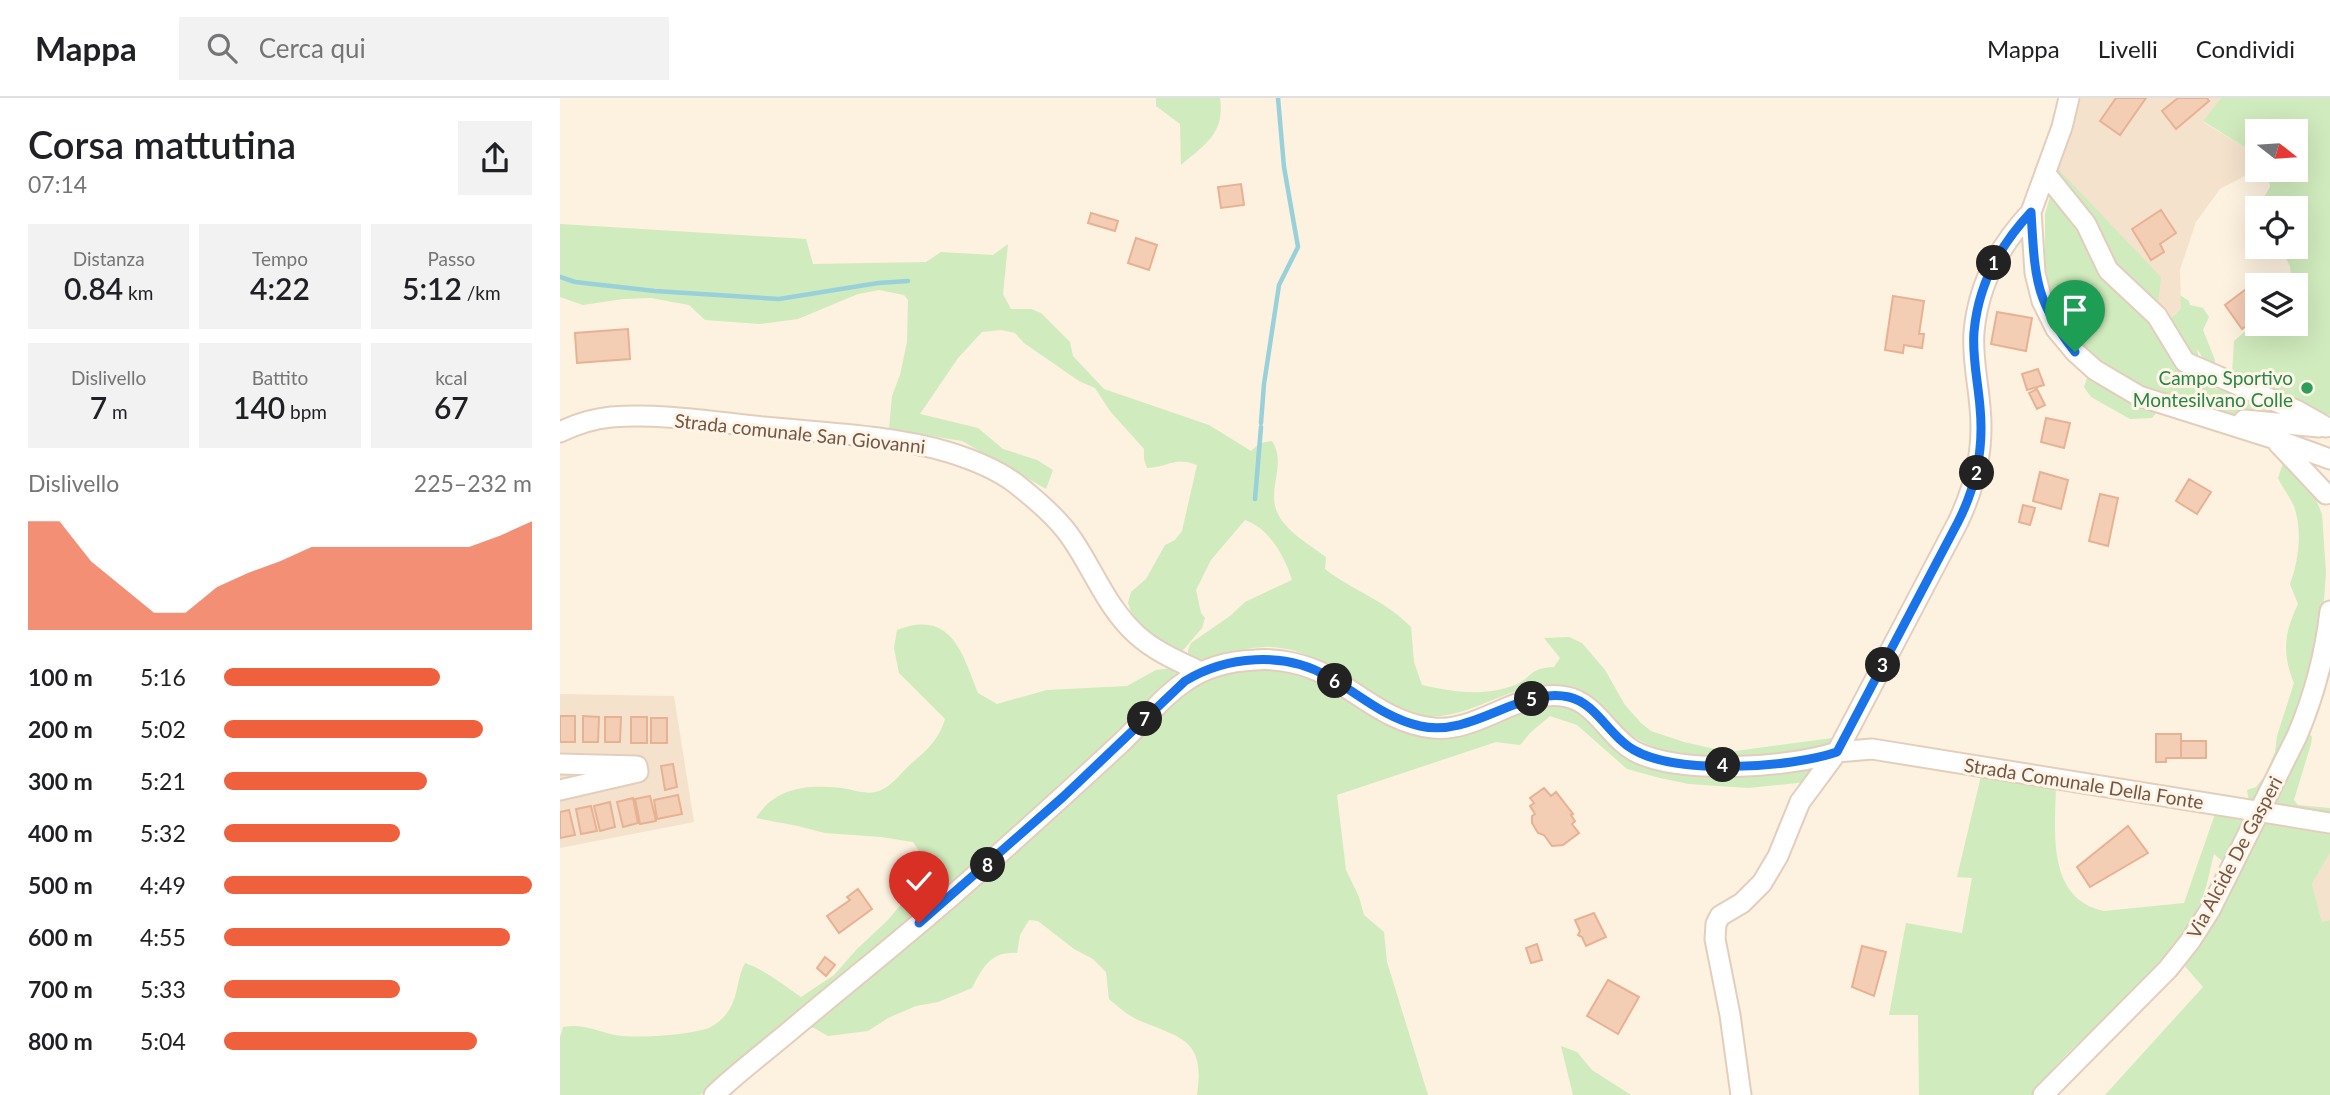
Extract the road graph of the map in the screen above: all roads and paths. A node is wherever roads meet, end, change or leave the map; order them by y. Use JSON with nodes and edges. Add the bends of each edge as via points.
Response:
{"nodes":[{"id":1,"x":2069,"y":98,"type":"edge"},
{"id":2,"x":2045,"y":173,"type":"junction"},
{"id":3,"x":2031,"y":212,"type":"junction"},
{"id":4,"x":2212,"y":418,"type":"junction"},
{"id":5,"x":2329,"y":428,"type":"edge"},
{"id":6,"x":560,"y":432,"type":"edge"},
{"id":7,"x":2272,"y":438,"type":"junction"},
{"id":8,"x":2330,"y":459,"type":"edge"},
{"id":9,"x":2307,"y":460,"type":"junction"},
{"id":10,"x":2329,"y":496,"type":"edge"},
{"id":11,"x":2330,"y":611,"type":"edge"},
{"id":12,"x":1201,"y":672,"type":"junction"},
{"id":13,"x":1837,"y":752,"type":"junction"},
{"id":14,"x":560,"y":764,"type":"edge"},
{"id":15,"x":560,"y":790,"type":"edge"},
{"id":16,"x":2259,"y":812,"type":"junction"},
{"id":17,"x":2330,"y":823,"type":"edge"},
{"id":18,"x":715,"y":1095,"type":"edge"},
{"id":19,"x":1741,"y":1095,"type":"edge"},
{"id":20,"x":2043,"y":1095,"type":"edge"}],
"edges":[{"from":1,"to":2,"type":"street"},
{"from":2,"to":3,"type":"street"},
{"from":2,"to":5,"type":"street","via":[[2086,224],[2108,270],[2157,316],[2185,362]]},
{"from":3,"to":4,"type":"street","via":[[2042,302],[2075,352],[2095,370],[2139,396]]},
{"from":3,"to":13,"type":"street","via":[[1998,254],[1976,321],[1982,436],[1973,487]]},
{"from":4,"to":5,"type":"street"},
{"from":4,"to":7,"type":"street"},
{"from":5,"to":7,"type":"street"},
{"from":5,"to":9,"type":"street","via":[[2315,442]]},
{"from":6,"to":12,"type":"street","name":"Strada comunale San Giovanni","via":[[584,421],[611,417],[687,420],[911,443],[985,465],[1013,482],[1071,536],[1101,592],[1135,634],[1159,653]]},
{"from":7,"to":9,"type":"street"},
{"from":8,"to":9,"type":"street"},
{"from":9,"to":10,"type":"street"},
{"from":11,"to":16,"type":"street","name":"Via Alcide De Gasperi","via":[[2309,707]]},
{"from":12,"to":13,"type":"street","name":"Strada Comunale Della Fonte","via":[[1256,660],[1293,663],[1326,675],[1394,717],[1442,729],[1552,695],[1570,697],[1588,707],[1633,750],[1681,764],[1780,765]]},
{"from":12,"to":18,"type":"street","via":[[1169,695],[977,874]]},
{"from":13,"to":16,"type":"street","name":"Strada Comunale Della Fonte","via":[[1872,749]]},
{"from":13,"to":19,"type":"street","via":[[1800,802],[1768,875],[1716,924]]},
{"from":14,"to":15,"type":"street","via":[[637,766],[638,772]]},
{"from":16,"to":17,"type":"street","name":"Strada Comunale Della Fonte"},
{"from":16,"to":20,"type":"street","name":"Via Alcide De Gasperi","via":[[2191,940]]}]}
